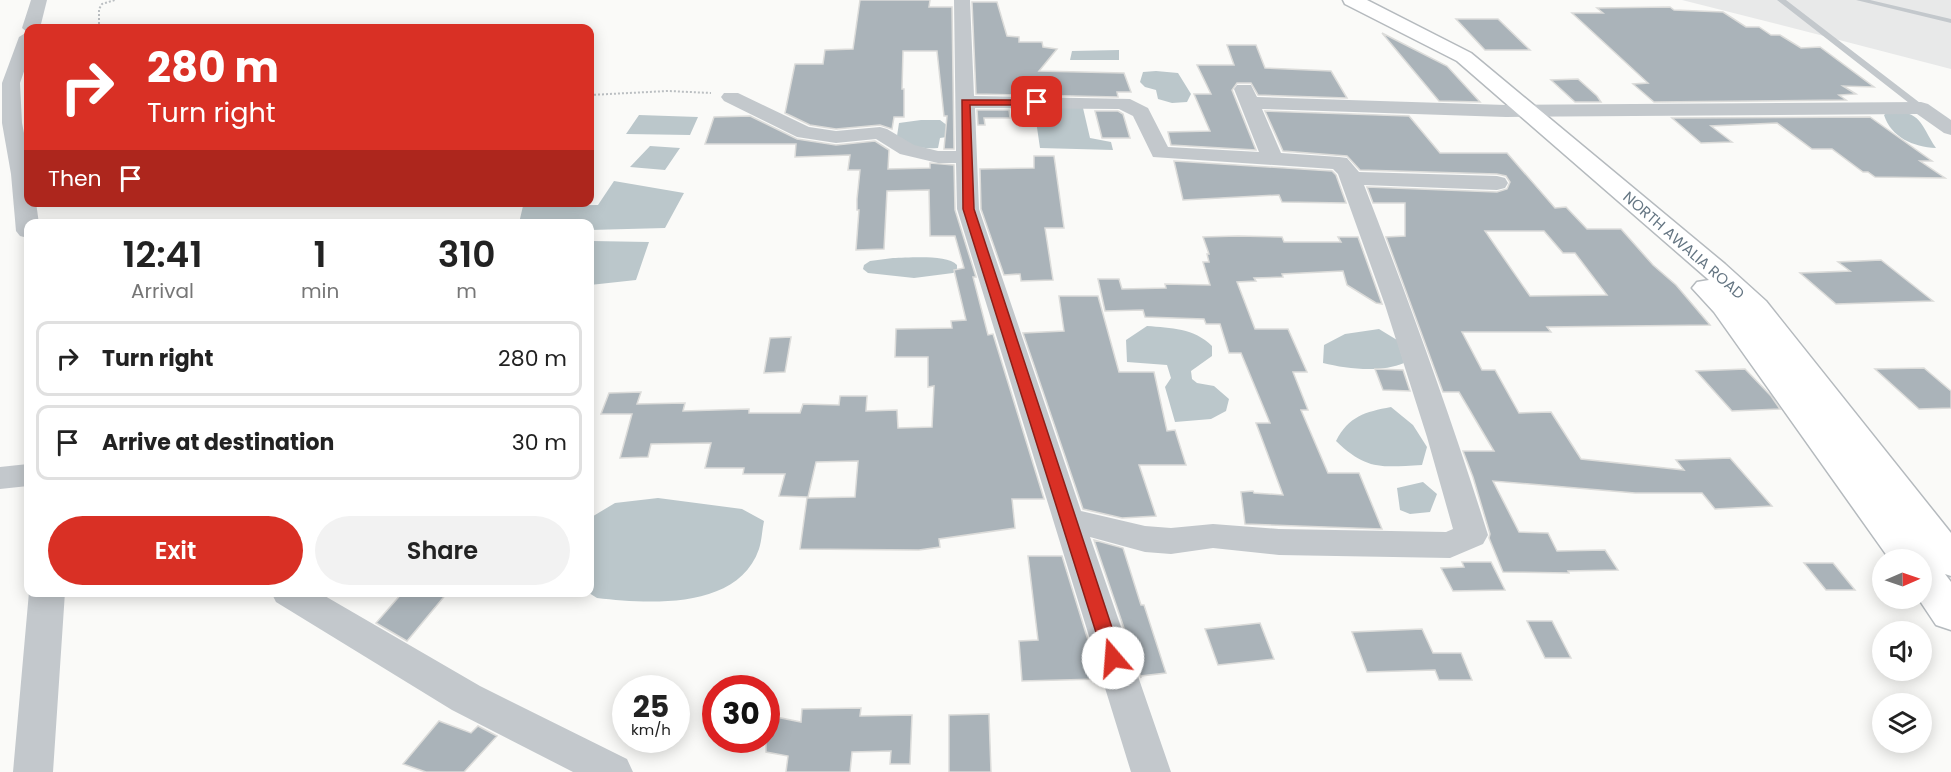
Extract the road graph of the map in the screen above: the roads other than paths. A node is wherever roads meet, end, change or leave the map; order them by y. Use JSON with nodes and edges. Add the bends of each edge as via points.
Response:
{"nodes":[{"id":1,"x":39,"y":0,"type":"edge"},
{"id":2,"x":962,"y":0,"type":"edge"},
{"id":3,"x":1335,"y":0,"type":"edge"},
{"id":4,"x":1352,"y":0,"type":"edge"},
{"id":5,"x":1781,"y":0,"type":"edge"},
{"id":6,"x":1860,"y":0,"type":"edge"},
{"id":7,"x":1951,"y":21,"type":"edge"},
{"id":8,"x":32,"y":24,"type":"edge"},
{"id":9,"x":24,"y":48,"type":"edge"},
{"id":10,"x":731,"y":97,"type":"road end"},
{"id":11,"x":965,"y":102,"type":"junction"},
{"id":12,"x":1921,"y":108,"type":"junction"},
{"id":13,"x":1516,"y":111,"type":"junction"},
{"id":14,"x":1951,"y":129,"type":"edge"},
{"id":15,"x":967,"y":157,"type":"junction"},
{"id":16,"x":1272,"y":158,"type":"junction"},
{"id":17,"x":1350,"y":178,"type":"junction"},
{"id":18,"x":1497,"y":183,"type":"dead end"},
{"id":19,"x":24,"y":193,"type":"edge"},
{"id":20,"x":24,"y":475,"type":"edge"},
{"id":21,"x":0,"y":478,"type":"edge"},
{"id":22,"x":1068,"y":522,"type":"junction"},
{"id":23,"x":1904,"y":549,"type":"edge"},
{"id":24,"x":1951,"y":561,"type":"edge"},
{"id":25,"x":1932,"y":587,"type":"edge"},
{"id":26,"x":47,"y":597,"type":"edge"},
{"id":27,"x":296,"y":597,"type":"edge"},
{"id":28,"x":1951,"y":613,"type":"edge"},
{"id":29,"x":33,"y":772,"type":"edge"},
{"id":30,"x":613,"y":772,"type":"edge"},
{"id":31,"x":1151,"y":772,"type":"edge"}],
"edges":[{"from":1,"to":8,"type":"street"},
{"from":2,"to":11,"type":"street"},
{"from":3,"to":13,"type":"main road","name":"NORTH AWALIA ROAD","via":[[1433,48]]},
{"from":4,"to":13,"type":"main road","name":"NORTH AWALIA ROAD","via":[[1464,57]]},
{"from":5,"to":12,"type":"lane"},
{"from":6,"to":7,"type":"lane"},
{"from":9,"to":19,"type":"street","via":[[11,83],[12,123]]},
{"from":10,"to":15,"type":"street","via":[[804,133],[836,137],[880,133],[907,150],[938,157]]},
{"from":11,"to":15,"type":"street"},
{"from":11,"to":16,"type":"street","via":[[1124,103],[1141,112],[1160,153]]},
{"from":12,"to":13,"type":"street"},
{"from":12,"to":14,"type":"street"},
{"from":13,"to":16,"type":"street","via":[[1247,96]]},
{"from":13,"to":23,"type":"main road","name":"NORTH AWALIA ROAD","via":[[1725,306]]},
{"from":13,"to":24,"type":"main road","name":"NORTH AWALIA ROAD","via":[[1755,307]]},
{"from":15,"to":22,"type":"street","via":[[968,209]]},
{"from":16,"to":17,"type":"street","via":[[1339,163]]},
{"from":17,"to":18,"type":"street"},
{"from":17,"to":22,"type":"street","via":[[1401,316],[1472,535],[1450,545],[1279,542],[1214,536],[1171,541]]},
{"from":20,"to":21,"type":"street"},
{"from":22,"to":31,"type":"street"},
{"from":25,"to":28,"type":"main road"},
{"from":26,"to":29,"type":"street"},
{"from":27,"to":30,"type":"street","via":[[466,698]]}]}
